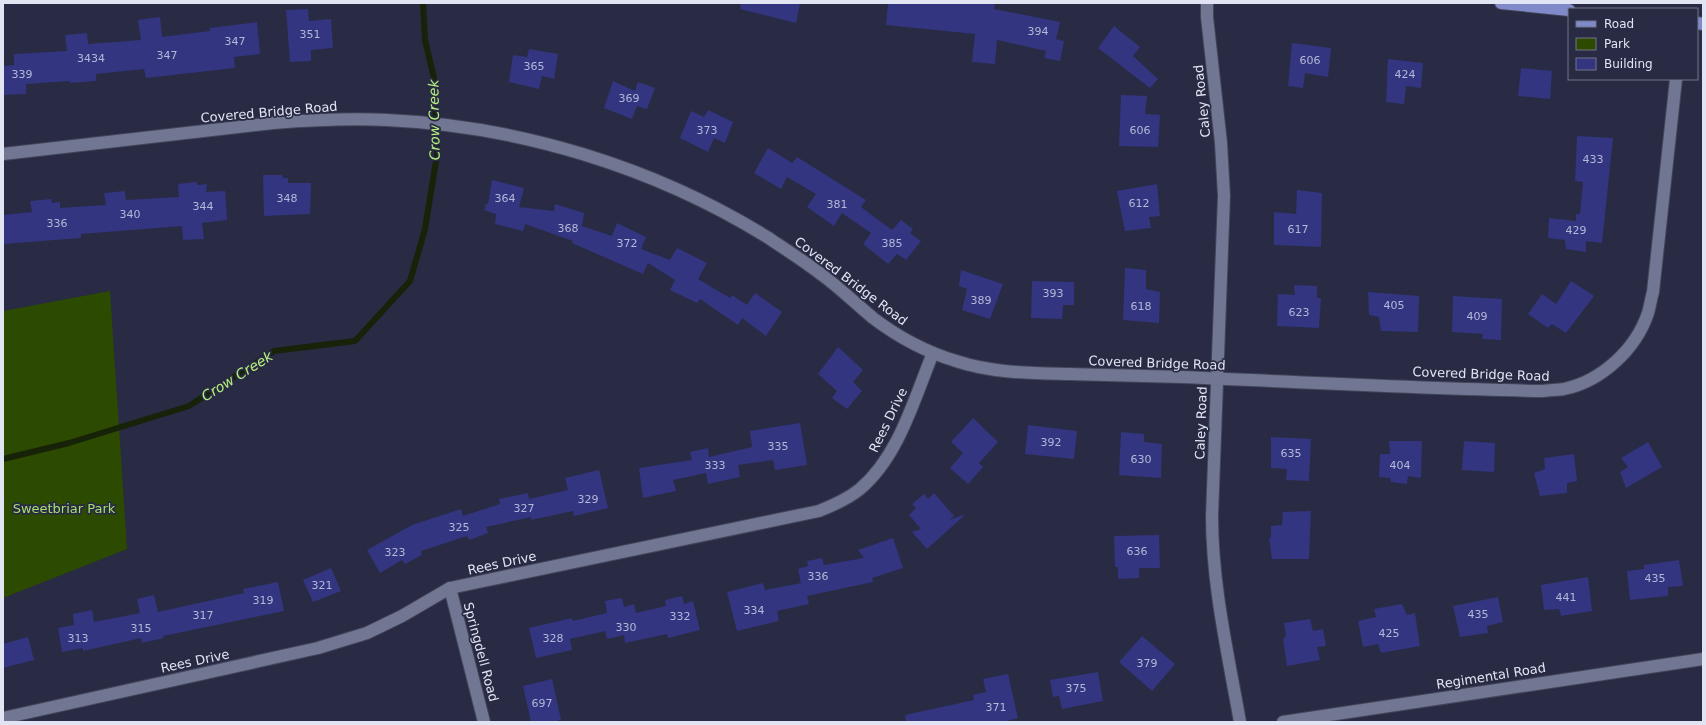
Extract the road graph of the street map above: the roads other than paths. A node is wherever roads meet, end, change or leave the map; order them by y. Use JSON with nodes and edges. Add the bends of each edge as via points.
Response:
{"nodes":[{"id":1,"x":1207,"y":3,"type":"edge"},
{"id":2,"x":1501,"y":3,"type":"edge"},
{"id":3,"x":1568,"y":10,"type":"edge"},
{"id":4,"x":1676,"y":80,"type":"edge"},
{"id":5,"x":3,"y":154,"type":"edge"},
{"id":6,"x":933,"y":353,"type":"junction"},
{"id":7,"x":1217,"y":378,"type":"junction"},
{"id":8,"x":450,"y":588,"type":"junction"},
{"id":9,"x":1703,"y":659,"type":"edge"},
{"id":10,"x":3,"y":718,"type":"edge"},
{"id":11,"x":484,"y":722,"type":"edge"},
{"id":12,"x":1240,"y":722,"type":"edge"},
{"id":13,"x":1283,"y":722,"type":"edge"}],
"edges":[{"from":1,"to":7,"type":"street","name":"Caley Road","via":[[1224,201]]},
{"from":2,"to":3,"type":"main road"},
{"from":4,"to":7,"type":"street","name":"Covered Bridge Road","via":[[1653,292],[1648,313],[1624,354],[1606,369],[1586,381],[1565,389],[1543,391]]},
{"from":5,"to":6,"type":"street","name":"Covered Bridge Road","via":[[273,123],[351,119],[420,122],[510,136],[568,150],[618,166],[693,197],[766,237],[824,276],[892,332]]},
{"from":6,"to":7,"type":"street","name":"Covered Bridge Road","via":[[974,367],[997,371]]},
{"from":6,"to":8,"type":"street","name":"Rees Drive","via":[[889,454],[871,479],[840,502],[819,511]]},
{"from":7,"to":12,"type":"street","name":"Caley Road","via":[[1212,548]]},
{"from":8,"to":10,"type":"street","name":"Rees Drive","via":[[367,633],[321,647]]},
{"from":8,"to":11,"type":"street","name":"Springdell Road"},
{"from":9,"to":13,"type":"street","name":"Regimental Road"}]}
